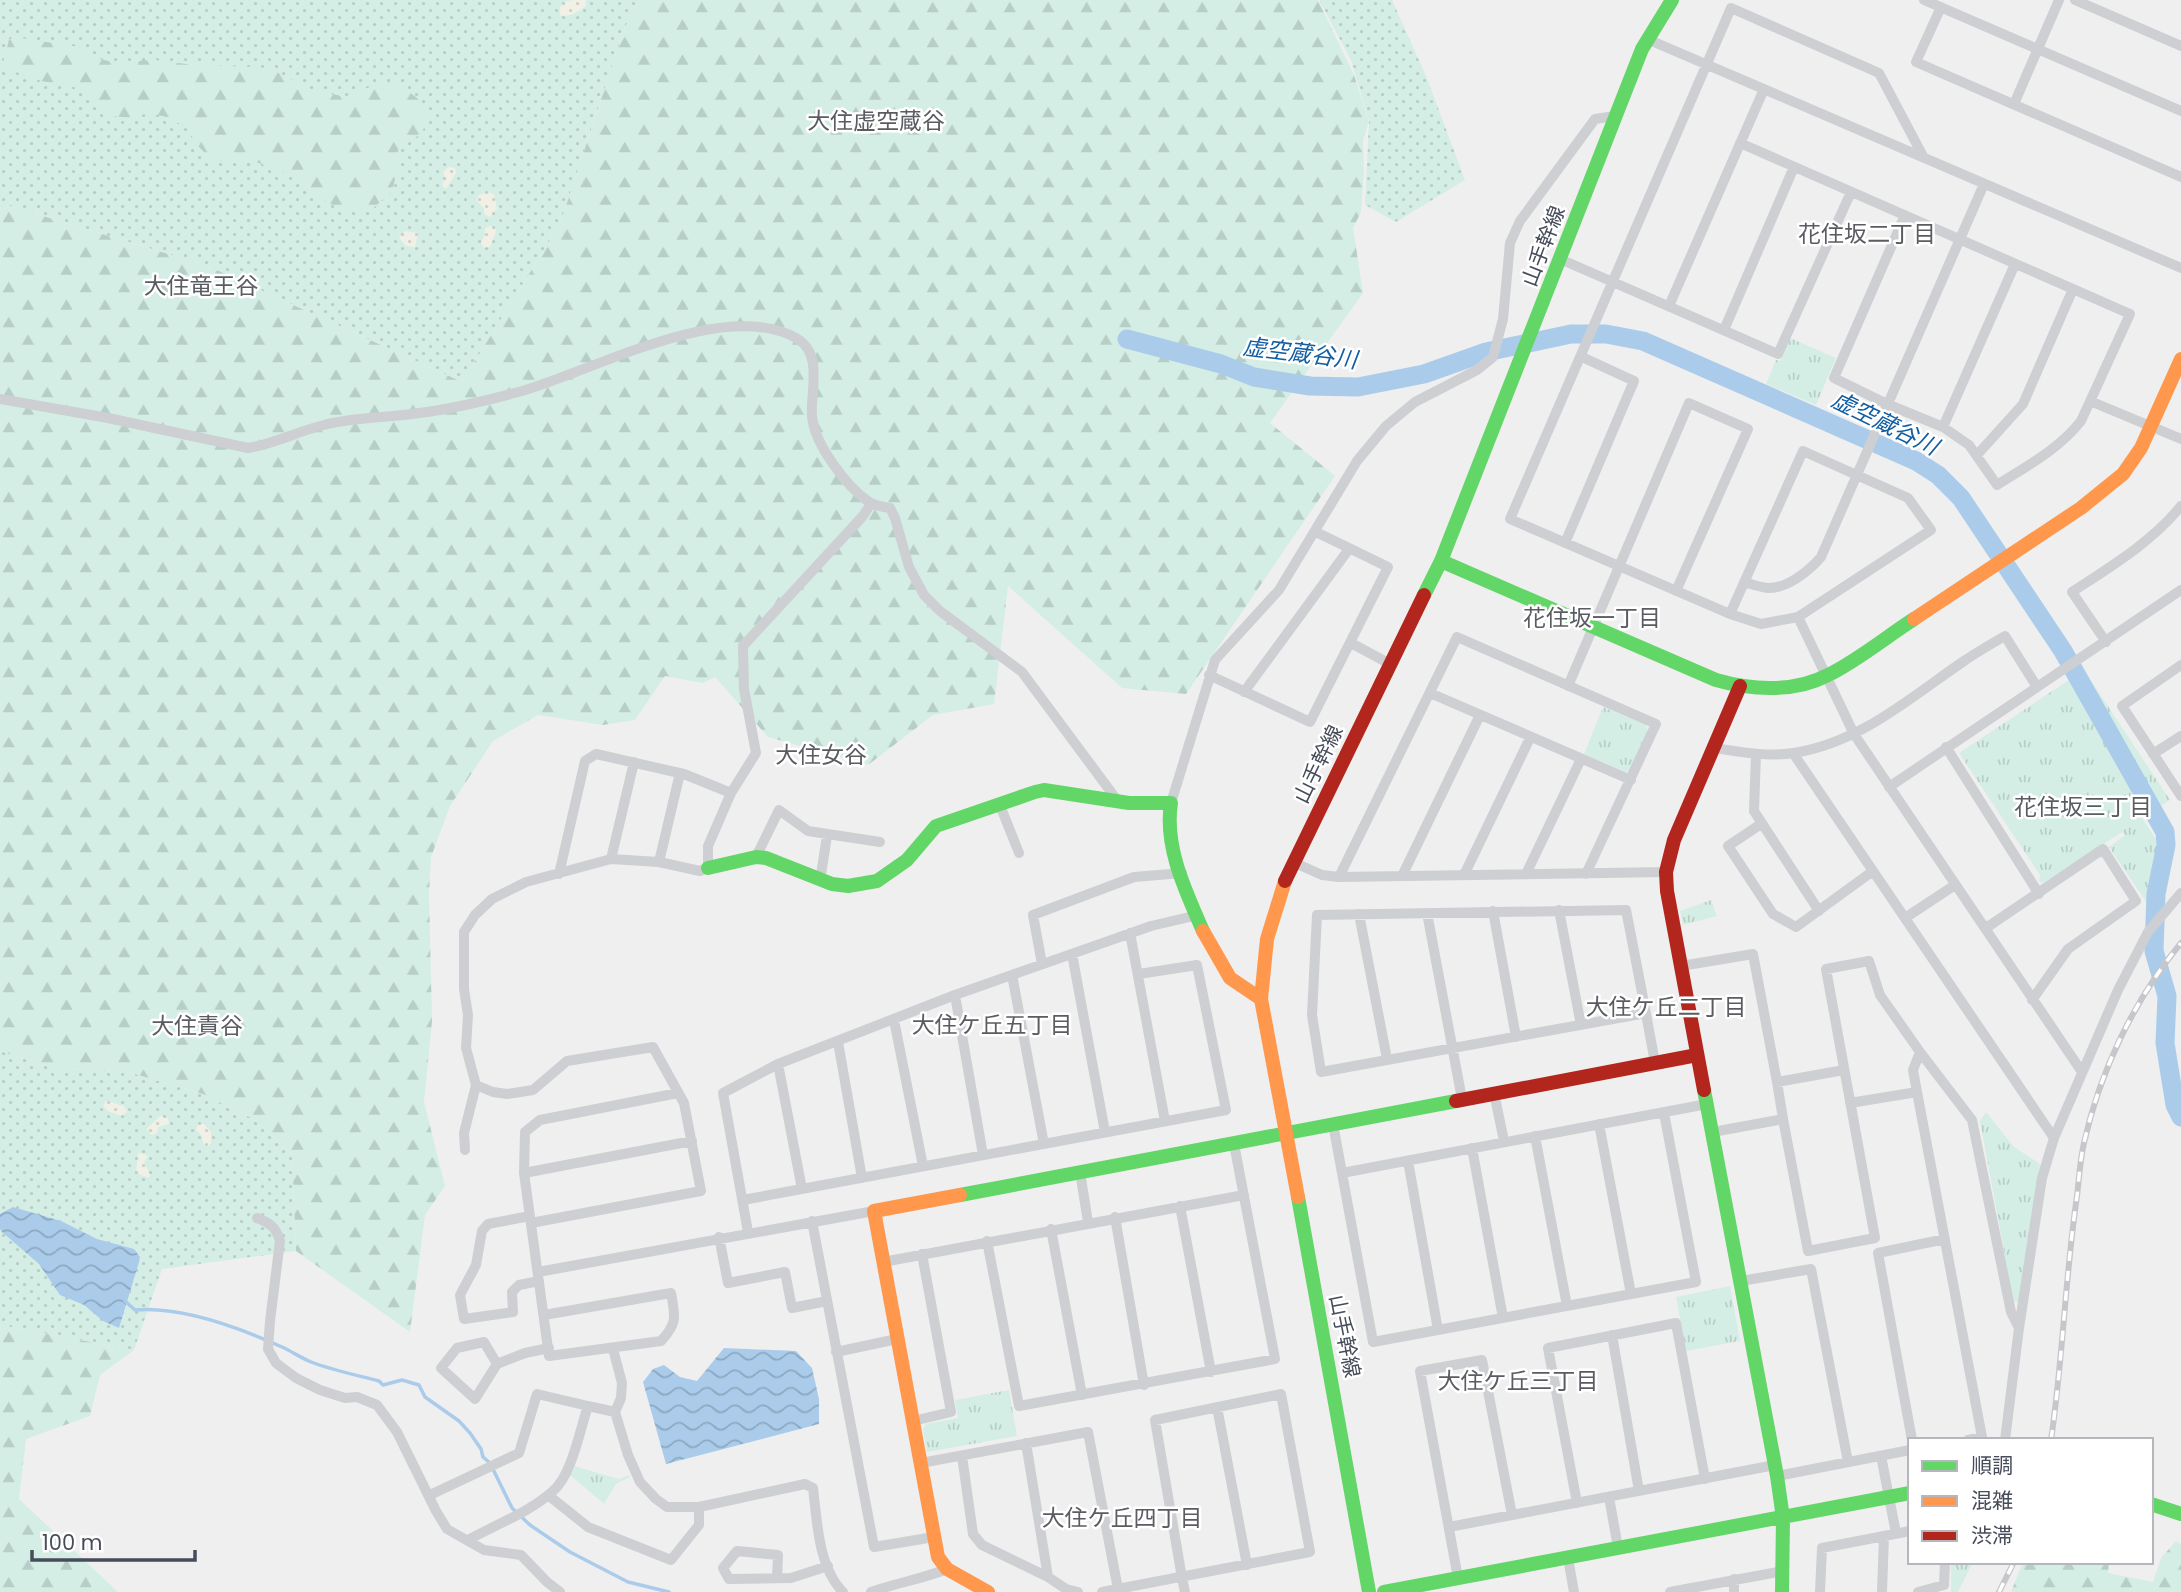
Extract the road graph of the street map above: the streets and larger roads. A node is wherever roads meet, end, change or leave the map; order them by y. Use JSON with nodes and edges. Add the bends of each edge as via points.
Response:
{"nodes":[{"id":1,"x":1672,"y":0,"type":"edge"},
{"id":2,"x":1924,"y":0,"type":"edge"},
{"id":3,"x":2059,"y":0,"type":"edge"},
{"id":4,"x":2075,"y":0,"type":"edge"},
{"id":5,"x":1941,"y":7,"type":"junction"},
{"id":6,"x":1647,"y":39,"type":"junction"},
{"id":7,"x":2181,"y":46,"type":"edge"},
{"id":8,"x":2038,"y":49,"type":"junction"},
{"id":9,"x":1707,"y":65,"type":"junction"},
{"id":10,"x":1764,"y":89,"type":"junction"},
{"id":11,"x":2014,"y":104,"type":"junction"},
{"id":12,"x":2181,"y":111,"type":"edge"},
{"id":13,"x":1615,"y":116,"type":"junction"},
{"id":14,"x":1740,"y":143,"type":"junction"},
{"id":15,"x":1924,"y":158,"type":"junction"},
{"id":16,"x":1794,"y":167,"type":"junction"},
{"id":17,"x":2181,"y":177,"type":"edge"},
{"id":18,"x":1984,"y":184,"type":"junction"},
{"id":19,"x":1851,"y":192,"type":"junction"},
{"id":20,"x":1905,"y":215,"type":"junction"},
{"id":21,"x":1959,"y":239,"type":"junction"},
{"id":22,"x":1560,"y":259,"type":"junction"},
{"id":23,"x":2015,"y":264,"type":"junction"},
{"id":24,"x":2181,"y":268,"type":"edge"},
{"id":25,"x":1614,"y":283,"type":"junction"},
{"id":26,"x":2073,"y":289,"type":"junction"},
{"id":27,"x":1669,"y":306,"type":"junction"},
{"id":28,"x":1724,"y":330,"type":"junction"},
{"id":29,"x":1582,"y":357,"type":"junction"},
{"id":30,"x":2181,"y":359,"type":"edge"},
{"id":31,"x":0,"y":400,"type":"edge"},
{"id":32,"x":2090,"y":401,"type":"junction"},
{"id":33,"x":1886,"y":407,"type":"junction"},
{"id":34,"x":1943,"y":427,"type":"junction"},
{"id":35,"x":2151,"y":427,"type":"junction"},
{"id":36,"x":2181,"y":439,"type":"edge"},
{"id":37,"x":1977,"y":454,"type":"junction"},
{"id":38,"x":1859,"y":472,"type":"junction"},
{"id":39,"x":871,"y":504,"type":"junction"},
{"id":40,"x":2181,"y":508,"type":"edge"},
{"id":41,"x":1316,"y":532,"type":"junction"},
{"id":42,"x":1565,"y":543,"type":"junction"},
{"id":43,"x":1349,"y":549,"type":"junction"},
{"id":44,"x":1441,"y":561,"type":"junction"},
{"id":45,"x":1620,"y":566,"type":"junction"},
{"id":46,"x":1744,"y":582,"type":"junction"},
{"id":47,"x":2181,"y":590,"type":"edge"},
{"id":48,"x":1676,"y":591,"type":"junction"},
{"id":49,"x":1730,"y":614,"type":"junction"},
{"id":50,"x":1798,"y":617,"type":"junction"},
{"id":51,"x":1593,"y":629,"type":"junction"},
{"id":52,"x":2106,"y":642,"type":"junction"},
{"id":53,"x":1351,"y":643,"type":"junction"},
{"id":54,"x":1390,"y":664,"type":"junction"},
{"id":55,"x":2181,"y":665,"type":"edge"},
{"id":56,"x":1209,"y":675,"type":"junction"},
{"id":57,"x":1827,"y":676,"type":"junction"},
{"id":58,"x":1568,"y":686,"type":"junction"},
{"id":59,"x":1740,"y":686,"type":"junction"},
{"id":60,"x":2037,"y":687,"type":"junction"},
{"id":61,"x":1244,"y":692,"type":"junction"},
{"id":62,"x":1430,"y":693,"type":"junction"},
{"id":63,"x":1480,"y":715,"type":"junction"},
{"id":64,"x":1854,"y":734,"type":"junction"},
{"id":65,"x":2181,"y":736,"type":"edge"},
{"id":66,"x":1530,"y":738,"type":"junction"},
{"id":67,"x":1946,"y":747,"type":"junction"},
{"id":68,"x":1714,"y":748,"type":"junction"},
{"id":69,"x":1793,"y":753,"type":"junction"},
{"id":70,"x":1756,"y":754,"type":"junction"},
{"id":71,"x":2153,"y":754,"type":"junction"},
{"id":72,"x":1581,"y":759,"type":"junction"},
{"id":73,"x":634,"y":762,"type":"junction"},
{"id":74,"x":680,"y":773,"type":"junction"},
{"id":75,"x":1632,"y":780,"type":"junction"},
{"id":76,"x":1889,"y":787,"type":"junction"},
{"id":77,"x":731,"y":793,"type":"junction"},
{"id":78,"x":2181,"y":796,"type":"edge"},
{"id":79,"x":1117,"y":800,"type":"junction"},
{"id":80,"x":999,"y":803,"type":"junction"},
{"id":81,"x":1171,"y":803,"type":"junction"},
{"id":82,"x":1761,"y":824,"type":"junction"},
{"id":83,"x":827,"y":836,"type":"junction"},
{"id":84,"x":880,"y":842,"type":"dead end"},
{"id":85,"x":1018,"y":853,"type":"dead end"},
{"id":86,"x":756,"y":857,"type":"junction"},
{"id":87,"x":611,"y":859,"type":"junction"},
{"id":88,"x":659,"y":862,"type":"junction"},
{"id":89,"x":1293,"y":862,"type":"junction"},
{"id":90,"x":708,"y":868,"type":"junction"},
{"id":91,"x":1873,"y":871,"type":"junction"},
{"id":92,"x":1666,"y":872,"type":"junction"},
{"id":93,"x":1182,"y":873,"type":"junction"},
{"id":94,"x":559,"y":874,"type":"junction"},
{"id":95,"x":1526,"y":874,"type":"junction"},
{"id":96,"x":1586,"y":874,"type":"junction"},
{"id":97,"x":1464,"y":875,"type":"junction"},
{"id":98,"x":1402,"y":876,"type":"junction"},
{"id":99,"x":1339,"y":877,"type":"junction"},
{"id":100,"x":820,"y":881,"type":"junction"},
{"id":101,"x":1955,"y":884,"type":"junction"},
{"id":102,"x":2181,"y":893,"type":"edge"},
{"id":103,"x":2039,"y":894,"type":"junction"},
{"id":104,"x":1559,"y":910,"type":"junction"},
{"id":105,"x":1493,"y":911,"type":"junction"},
{"id":106,"x":1819,"y":911,"type":"junction"},
{"id":107,"x":1427,"y":913,"type":"junction"},
{"id":108,"x":1359,"y":914,"type":"junction"},
{"id":109,"x":1198,"y":915,"type":"junction"},
{"id":110,"x":1905,"y":918,"type":"junction"},
{"id":111,"x":1986,"y":928,"type":"junction"},
{"id":112,"x":1130,"y":933,"type":"junction"},
{"id":113,"x":1072,"y":954,"type":"junction"},
{"id":114,"x":1042,"y":964,"type":"junction"},
{"id":115,"x":1681,"y":966,"type":"junction"},
{"id":116,"x":1139,"y":974,"type":"junction"},
{"id":117,"x":1012,"y":975,"type":"junction"},
{"id":118,"x":955,"y":995,"type":"junction"},
{"id":119,"x":1261,"y":999,"type":"junction"},
{"id":120,"x":2032,"y":1000,"type":"junction"},
{"id":121,"x":1646,"y":1013,"type":"junction"},
{"id":122,"x":894,"y":1020,"type":"junction"},
{"id":123,"x":1581,"y":1025,"type":"junction"},
{"id":124,"x":1516,"y":1037,"type":"junction"},
{"id":125,"x":838,"y":1042,"type":"junction"},
{"id":126,"x":1452,"y":1048,"type":"junction"},
{"id":127,"x":1920,"y":1052,"type":"junction"},
{"id":128,"x":1697,"y":1055,"type":"junction"},
{"id":129,"x":1387,"y":1059,"type":"junction"},
{"id":130,"x":1655,"y":1063,"type":"junction"},
{"id":131,"x":778,"y":1064,"type":"junction"},
{"id":132,"x":1844,"y":1070,"type":"junction"},
{"id":133,"x":2082,"y":1072,"type":"junction"},
{"id":134,"x":1777,"y":1082,"type":"junction"},
{"id":135,"x":476,"y":1085,"type":"junction"},
{"id":136,"x":1917,"y":1092,"type":"junction"},
{"id":137,"x":678,"y":1093,"type":"junction"},
{"id":138,"x":1494,"y":1093,"type":"junction"},
{"id":139,"x":1462,"y":1099,"type":"junction"},
{"id":140,"x":1850,"y":1103,"type":"junction"},
{"id":141,"x":1707,"y":1104,"type":"junction"},
{"id":142,"x":1664,"y":1113,"type":"junction"},
{"id":143,"x":1783,"y":1119,"type":"junction"},
{"id":144,"x":1165,"y":1121,"type":"junction"},
{"id":145,"x":1333,"y":1124,"type":"junction"},
{"id":146,"x":1599,"y":1124,"type":"junction"},
{"id":147,"x":1105,"y":1132,"type":"junction"},
{"id":148,"x":1285,"y":1132,"type":"junction"},
{"id":149,"x":1713,"y":1132,"type":"junction"},
{"id":150,"x":1535,"y":1136,"type":"junction"},
{"id":151,"x":2054,"y":1138,"type":"junction"},
{"id":152,"x":692,"y":1141,"type":"junction"},
{"id":153,"x":1504,"y":1141,"type":"junction"},
{"id":154,"x":1234,"y":1143,"type":"junction"},
{"id":155,"x":1044,"y":1144,"type":"junction"},
{"id":156,"x":1472,"y":1148,"type":"junction"},
{"id":157,"x":465,"y":1150,"type":"dead end"},
{"id":158,"x":983,"y":1155,"type":"junction"},
{"id":159,"x":1408,"y":1161,"type":"junction"},
{"id":160,"x":923,"y":1166,"type":"junction"},
{"id":161,"x":524,"y":1172,"type":"junction"},
{"id":162,"x":1080,"y":1172,"type":"junction"},
{"id":163,"x":1342,"y":1173,"type":"junction"},
{"id":164,"x":862,"y":1178,"type":"junction"},
{"id":165,"x":803,"y":1189,"type":"junction"},
{"id":166,"x":1244,"y":1195,"type":"junction"},
{"id":167,"x":743,"y":1200,"type":"junction"},
{"id":168,"x":1180,"y":1206,"type":"junction"},
{"id":169,"x":874,"y":1210,"type":"junction"},
{"id":170,"x":1115,"y":1217,"type":"junction"},
{"id":171,"x":257,"y":1218,"type":"dead end"},
{"id":172,"x":531,"y":1219,"type":"junction"},
{"id":173,"x":812,"y":1221,"type":"junction"},
{"id":174,"x":1088,"y":1222,"type":"junction"},
{"id":175,"x":1051,"y":1229,"type":"junction"},
{"id":176,"x":748,"y":1232,"type":"junction"},
{"id":177,"x":719,"y":1237,"type":"junction"},
{"id":178,"x":1945,"y":1240,"type":"junction"},
{"id":179,"x":987,"y":1241,"type":"junction"},
{"id":180,"x":922,"y":1254,"type":"junction"},
{"id":181,"x":883,"y":1262,"type":"junction"},
{"id":182,"x":539,"y":1276,"type":"junction"},
{"id":183,"x":1741,"y":1281,"type":"junction"},
{"id":184,"x":1631,"y":1294,"type":"junction"},
{"id":185,"x":827,"y":1301,"type":"junction"},
{"id":186,"x":1567,"y":1306,"type":"junction"},
{"id":187,"x":544,"y":1315,"type":"junction"},
{"id":188,"x":1503,"y":1318,"type":"junction"},
{"id":189,"x":2019,"y":1328,"type":"junction"},
{"id":190,"x":1438,"y":1330,"type":"junction"},
{"id":191,"x":1612,"y":1335,"type":"junction"},
{"id":192,"x":897,"y":1339,"type":"junction"},
{"id":193,"x":548,"y":1348,"type":"junction"},
{"id":194,"x":613,"y":1349,"type":"junction"},
{"id":195,"x":836,"y":1352,"type":"junction"},
{"id":196,"x":496,"y":1364,"type":"junction"},
{"id":197,"x":1211,"y":1372,"type":"junction"},
{"id":198,"x":1144,"y":1385,"type":"junction"},
{"id":199,"x":1082,"y":1395,"type":"junction"},
{"id":200,"x":588,"y":1406,"type":"junction"},
{"id":201,"x":1217,"y":1407,"type":"junction"},
{"id":202,"x":615,"y":1412,"type":"junction"},
{"id":203,"x":913,"y":1421,"type":"junction"},
{"id":204,"x":1912,"y":1438,"type":"edge"},
{"id":205,"x":1977,"y":1438,"type":"edge"},
{"id":206,"x":2006,"y":1438,"type":"edge"},
{"id":207,"x":1026,"y":1443,"type":"junction"},
{"id":208,"x":1908,"y":1450,"type":"edge"},
{"id":209,"x":962,"y":1456,"type":"junction"},
{"id":210,"x":1881,"y":1456,"type":"junction"},
{"id":211,"x":1848,"y":1462,"type":"junction"},
{"id":212,"x":921,"y":1463,"type":"junction"},
{"id":213,"x":1776,"y":1471,"type":"junction"},
{"id":214,"x":1705,"y":1479,"type":"junction"},
{"id":215,"x":1639,"y":1491,"type":"junction"},
{"id":216,"x":1908,"y":1493,"type":"edge"},
{"id":217,"x":430,"y":1495,"type":"junction"},
{"id":218,"x":548,"y":1495,"type":"junction"},
{"id":219,"x":1609,"y":1497,"type":"junction"},
{"id":220,"x":1889,"y":1497,"type":"junction"},
{"id":221,"x":1577,"y":1503,"type":"junction"},
{"id":222,"x":2153,"y":1505,"type":"edge"},
{"id":223,"x":699,"y":1507,"type":"junction"},
{"id":224,"x":2181,"y":1514,"type":"edge"},
{"id":225,"x":1512,"y":1515,"type":"junction"},
{"id":226,"x":1783,"y":1518,"type":"junction"},
{"id":227,"x":1449,"y":1527,"type":"junction"},
{"id":228,"x":1908,"y":1531,"type":"edge"},
{"id":229,"x":1896,"y":1533,"type":"junction"},
{"id":230,"x":934,"y":1536,"type":"junction"},
{"id":231,"x":1884,"y":1536,"type":"junction"},
{"id":232,"x":468,"y":1540,"type":"junction"},
{"id":233,"x":1618,"y":1548,"type":"junction"},
{"id":234,"x":1568,"y":1558,"type":"junction"},
{"id":235,"x":1945,"y":1564,"type":"edge"},
{"id":236,"x":1247,"y":1565,"type":"junction"},
{"id":237,"x":828,"y":1566,"type":"junction"},
{"id":238,"x":947,"y":1569,"type":"junction"},
{"id":239,"x":1783,"y":1571,"type":"junction"},
{"id":240,"x":1048,"y":1577,"type":"junction"},
{"id":241,"x":777,"y":1578,"type":"junction"},
{"id":242,"x":1182,"y":1578,"type":"junction"},
{"id":243,"x":1458,"y":1578,"type":"junction"},
{"id":244,"x":1734,"y":1579,"type":"junction"},
{"id":245,"x":1118,"y":1589,"type":"junction"},
{"id":246,"x":1417,"y":1589,"type":"edge"},
{"id":247,"x":560,"y":1592,"type":"edge"},
{"id":248,"x":843,"y":1592,"type":"edge"},
{"id":249,"x":871,"y":1592,"type":"edge"},
{"id":250,"x":988,"y":1592,"type":"edge"},
{"id":251,"x":1078,"y":1592,"type":"edge"},
{"id":252,"x":1102,"y":1592,"type":"edge"},
{"id":253,"x":1185,"y":1592,"type":"edge"},
{"id":254,"x":1368,"y":1592,"type":"edge"},
{"id":255,"x":1384,"y":1592,"type":"edge"},
{"id":256,"x":1574,"y":1592,"type":"edge"},
{"id":257,"x":1670,"y":1592,"type":"edge"},
{"id":258,"x":1734,"y":1592,"type":"edge"},
{"id":259,"x":1782,"y":1592,"type":"edge"},
{"id":260,"x":1820,"y":1592,"type":"edge"},
{"id":261,"x":1882,"y":1592,"type":"edge"},
{"id":262,"x":1919,"y":1592,"type":"edge"}],
"edges":[{"from":1,"to":6,"type":"street","name":"山手幹線"},
{"from":2,"to":5,"type":"street"},
{"from":3,"to":8,"type":"street"},
{"from":4,"to":7,"type":"street"},
{"from":5,"to":8,"type":"street"},
{"from":5,"to":11,"type":"street","via":[[1916,62]]},
{"from":6,"to":9,"type":"street"},
{"from":6,"to":13,"type":"street","name":"山手幹線"},
{"from":8,"to":11,"type":"street"},
{"from":8,"to":12,"type":"street"},
{"from":9,"to":10,"type":"street"},
{"from":9,"to":15,"type":"street","via":[[1731,8],[1879,73]]},
{"from":9,"to":25,"type":"street"},
{"from":10,"to":14,"type":"street"},
{"from":10,"to":15,"type":"street"},
{"from":11,"to":17,"type":"street"},
{"from":13,"to":22,"type":"street","name":"山手幹線"},
{"from":13,"to":41,"type":"street","via":[[1595,119],[1520,221],[1510,243],[1493,358],[1415,402],[1386,426],[1356,461]]},
{"from":14,"to":16,"type":"street"},
{"from":14,"to":27,"type":"street"},
{"from":15,"to":18,"type":"street"},
{"from":16,"to":19,"type":"street"},
{"from":16,"to":28,"type":"street"},
{"from":18,"to":21,"type":"street"},
{"from":18,"to":24,"type":"street"},
{"from":19,"to":20,"type":"street"},
{"from":19,"to":28,"type":"street","via":[[1778,354]]},
{"from":20,"to":21,"type":"street"},
{"from":20,"to":33,"type":"street","via":[[1834,378]]},
{"from":21,"to":23,"type":"street"},
{"from":21,"to":33,"type":"street"},
{"from":22,"to":25,"type":"street"},
{"from":22,"to":44,"type":"street","name":"山手幹線"},
{"from":23,"to":26,"type":"street"},
{"from":23,"to":34,"type":"street"},
{"from":25,"to":27,"type":"street"},
{"from":25,"to":29,"type":"street"},
{"from":26,"to":32,"type":"street","via":[[2130,314]]},
{"from":26,"to":37,"type":"street","via":[[2023,404]]},
{"from":27,"to":28,"type":"street"},
{"from":29,"to":42,"type":"street","via":[[1634,382]]},
{"from":29,"to":42,"type":"street","via":[[1510,519]]},
{"from":30,"to":35,"type":"street"},
{"from":31,"to":39,"type":"street","via":[[248,448],[324,425],[422,413],[521,391],[678,335],[748,326],[785,332],[800,340],[815,375],[811,416],[816,438],[848,482]]},
{"from":32,"to":35,"type":"street"},
{"from":32,"to":37,"type":"street","via":[[2070,434],[1997,485]]},
{"from":33,"to":34,"type":"street"},
{"from":33,"to":38,"type":"street"},
{"from":34,"to":37,"type":"street"},
{"from":35,"to":36,"type":"street"},
{"from":35,"to":57,"type":"street","via":[[2123,474],[2081,508]]},
{"from":38,"to":46,"type":"street","via":[[1821,557],[1810,569],[1788,583],[1768,588]]},
{"from":38,"to":46,"type":"street","via":[[1803,451]]},
{"from":38,"to":50,"type":"street","via":[[1908,498],[1931,530]]},
{"from":39,"to":77,"type":"street","via":[[743,646],[744,689],[756,753]]},
{"from":39,"to":79,"type":"street","via":[[890,508],[909,567],[924,595],[1022,672]]},
{"from":40,"to":52,"type":"street","via":[[2123,558],[2072,592]]},
{"from":41,"to":43,"type":"street"},
{"from":41,"to":56,"type":"street","via":[[1279,590],[1215,660]]},
{"from":42,"to":45,"type":"street"},
{"from":43,"to":53,"type":"street","via":[[1388,567]]},
{"from":43,"to":61,"type":"street"},
{"from":44,"to":51,"type":"street"},
{"from":44,"to":54,"type":"street","name":"山手幹線"},
{"from":45,"to":48,"type":"street"},
{"from":45,"to":48,"type":"street","via":[[1689,403],[1701,408],[1748,429]]},
{"from":45,"to":51,"type":"street"},
{"from":46,"to":49,"type":"street"},
{"from":47,"to":52,"type":"street"},
{"from":48,"to":49,"type":"street"},
{"from":49,"to":50,"type":"street","via":[[1761,624]]},
{"from":50,"to":57,"type":"street"},
{"from":51,"to":58,"type":"street"},
{"from":51,"to":59,"type":"street"},
{"from":52,"to":60,"type":"street"},
{"from":53,"to":54,"type":"street"},
{"from":53,"to":61,"type":"street","via":[[1310,722]]},
{"from":54,"to":89,"type":"street","name":"山手幹線"},
{"from":55,"to":71,"type":"street","via":[[2122,706]]},
{"from":56,"to":61,"type":"street"},
{"from":56,"to":81,"type":"street"},
{"from":57,"to":59,"type":"street","via":[[1787,688]]},
{"from":57,"to":64,"type":"street"},
{"from":58,"to":62,"type":"street","via":[[1457,638]]},
{"from":58,"to":75,"type":"street","via":[[1656,724]]},
{"from":59,"to":68,"type":"street"},
{"from":60,"to":64,"type":"street","via":[[2005,636]]},
{"from":60,"to":67,"type":"street"},
{"from":62,"to":63,"type":"street"},
{"from":62,"to":99,"type":"street"},
{"from":63,"to":66,"type":"street"},
{"from":63,"to":98,"type":"street"},
{"from":64,"to":69,"type":"street"},
{"from":64,"to":76,"type":"street"},
{"from":65,"to":71,"type":"street"},
{"from":66,"to":72,"type":"street"},
{"from":66,"to":97,"type":"street"},
{"from":67,"to":76,"type":"street"},
{"from":67,"to":103,"type":"street"},
{"from":68,"to":70,"type":"street"},
{"from":68,"to":92,"type":"street","via":[[1674,840]]},
{"from":69,"to":70,"type":"street"},
{"from":69,"to":91,"type":"street"},
{"from":70,"to":82,"type":"street","via":[[1754,811]]},
{"from":71,"to":78,"type":"street"},
{"from":72,"to":75,"type":"street"},
{"from":72,"to":95,"type":"street"},
{"from":73,"to":74,"type":"street"},
{"from":73,"to":87,"type":"street"},
{"from":73,"to":94,"type":"street","via":[[596,754],[585,761]]},
{"from":74,"to":77,"type":"street"},
{"from":74,"to":88,"type":"street"},
{"from":75,"to":96,"type":"street"},
{"from":76,"to":101,"type":"street"},
{"from":77,"to":90,"type":"street","via":[[708,846]]},
{"from":79,"to":80,"type":"street","via":[[1044,790]]},
{"from":79,"to":81,"type":"street"},
{"from":80,"to":85,"type":"street"},
{"from":80,"to":100,"type":"street","via":[[936,825],[907,860],[877,881],[848,886]]},
{"from":81,"to":93,"type":"street","via":[[1170,832]]},
{"from":82,"to":106,"type":"street"},
{"from":82,"to":106,"type":"street","via":[[1728,846],[1750,880],[1773,914],[1796,927]]},
{"from":83,"to":84,"type":"street"},
{"from":83,"to":86,"type":"street","via":[[808,831],[779,810]]},
{"from":83,"to":100,"type":"street"},
{"from":86,"to":90,"type":"street"},
{"from":86,"to":100,"type":"street"},
{"from":87,"to":88,"type":"street"},
{"from":87,"to":94,"type":"street"},
{"from":88,"to":90,"type":"street","via":[[701,871]]},
{"from":89,"to":99,"type":"street"},
{"from":89,"to":119,"type":"street","name":"山手幹線","via":[[1267,939]]},
{"from":91,"to":106,"type":"street"},
{"from":91,"to":110,"type":"street"},
{"from":92,"to":96,"type":"street"},
{"from":92,"to":115,"type":"street"},
{"from":93,"to":109,"type":"street"},
{"from":93,"to":114,"type":"street","via":[[1134,877],[1033,915]]},
{"from":94,"to":135,"type":"street","via":[[526,882],[492,899],[464,932],[466,1048]]},
{"from":95,"to":96,"type":"street"},
{"from":95,"to":97,"type":"street"},
{"from":97,"to":98,"type":"street"},
{"from":98,"to":99,"type":"street"},
{"from":101,"to":110,"type":"street"},
{"from":101,"to":111,"type":"street"},
{"from":102,"to":133,"type":"street","via":[[2148,932]]},
{"from":103,"to":111,"type":"street"},
{"from":103,"to":120,"type":"street","via":[[2102,849],[2136,901],[2068,949]]},
{"from":104,"to":105,"type":"street"},
{"from":104,"to":121,"type":"street","via":[[1626,910]]},
{"from":104,"to":123,"type":"street"},
{"from":105,"to":107,"type":"street"},
{"from":105,"to":124,"type":"street"},
{"from":107,"to":108,"type":"street"},
{"from":107,"to":126,"type":"street"},
{"from":108,"to":129,"type":"street"},
{"from":108,"to":129,"type":"street","via":[[1317,915],[1312,1015],[1321,1072]]},
{"from":109,"to":112,"type":"street"},
{"from":109,"to":119,"type":"street","via":[[1211,949],[1229,977]]},
{"from":110,"to":151,"type":"street"},
{"from":111,"to":120,"type":"street"},
{"from":112,"to":113,"type":"street"},
{"from":112,"to":116,"type":"street"},
{"from":113,"to":114,"type":"street"},
{"from":113,"to":147,"type":"street"},
{"from":114,"to":117,"type":"street"},
{"from":115,"to":128,"type":"street"},
{"from":115,"to":134,"type":"street","via":[[1753,954]]},
{"from":116,"to":144,"type":"street"},
{"from":116,"to":144,"type":"street","via":[[1197,965],[1226,1110]]},
{"from":117,"to":118,"type":"street"},
{"from":117,"to":155,"type":"street"},
{"from":118,"to":122,"type":"street"},
{"from":118,"to":158,"type":"street"},
{"from":119,"to":148,"type":"street","name":"山手幹線"},
{"from":120,"to":133,"type":"street"},
{"from":121,"to":123,"type":"street"},
{"from":121,"to":130,"type":"street"},
{"from":122,"to":125,"type":"street"},
{"from":122,"to":160,"type":"street"},
{"from":123,"to":124,"type":"street"},
{"from":124,"to":126,"type":"street"},
{"from":125,"to":131,"type":"street"},
{"from":125,"to":164,"type":"street"},
{"from":126,"to":129,"type":"street"},
{"from":126,"to":139,"type":"street"},
{"from":127,"to":132,"type":"street","via":[[1880,995],[1869,961],[1826,969]]},
{"from":127,"to":136,"type":"street","via":[[1913,1070]]},
{"from":127,"to":189,"type":"street","via":[[1972,1120],[2011,1312]]},
{"from":128,"to":130,"type":"street"},
{"from":128,"to":141,"type":"street"},
{"from":130,"to":138,"type":"street"},
{"from":131,"to":165,"type":"street"},
{"from":131,"to":167,"type":"street","via":[[723,1093]]},
{"from":132,"to":134,"type":"street"},
{"from":132,"to":140,"type":"street"},
{"from":133,"to":151,"type":"street"},
{"from":134,"to":143,"type":"street"},
{"from":135,"to":137,"type":"street","via":[[507,1094],[533,1090],[567,1061],[653,1047]]},
{"from":135,"to":157,"type":"street","via":[[464,1133]]},
{"from":136,"to":140,"type":"street"},
{"from":136,"to":178,"type":"street"},
{"from":137,"to":152,"type":"street"},
{"from":137,"to":161,"type":"street","via":[[540,1120],[525,1132]]},
{"from":138,"to":139,"type":"street"},
{"from":138,"to":153,"type":"street"},
{"from":139,"to":145,"type":"street"},
{"from":140,"to":143,"type":"street","via":[[1875,1238],[1808,1251]]},
{"from":141,"to":142,"type":"street"},
{"from":141,"to":149,"type":"street"},
{"from":142,"to":146,"type":"street"},
{"from":142,"to":184,"type":"street","via":[[1696,1282]]},
{"from":143,"to":149,"type":"street"},
{"from":144,"to":147,"type":"street"},
{"from":145,"to":148,"type":"street"},
{"from":145,"to":163,"type":"street"},
{"from":146,"to":150,"type":"street"},
{"from":146,"to":184,"type":"street"},
{"from":147,"to":155,"type":"street"},
{"from":148,"to":154,"type":"street"},
{"from":148,"to":254,"type":"street","name":"山手幹線"},
{"from":149,"to":183,"type":"street"},
{"from":150,"to":153,"type":"street"},
{"from":150,"to":186,"type":"street"},
{"from":151,"to":189,"type":"street","via":[[2042,1178]]},
{"from":152,"to":161,"type":"street"},
{"from":152,"to":172,"type":"street","via":[[701,1191]]},
{"from":153,"to":156,"type":"street"},
{"from":154,"to":162,"type":"street"},
{"from":154,"to":166,"type":"street"},
{"from":155,"to":158,"type":"street"},
{"from":156,"to":159,"type":"street"},
{"from":156,"to":188,"type":"street"},
{"from":158,"to":160,"type":"street"},
{"from":159,"to":163,"type":"street"},
{"from":159,"to":190,"type":"street"},
{"from":160,"to":164,"type":"street"},
{"from":161,"to":172,"type":"street"},
{"from":162,"to":169,"type":"street"},
{"from":162,"to":174,"type":"street"},
{"from":163,"to":190,"type":"street","via":[[1374,1342]]},
{"from":164,"to":165,"type":"street"},
{"from":165,"to":167,"type":"street"},
{"from":166,"to":168,"type":"street"},
{"from":166,"to":197,"type":"street","via":[[1275,1359]]},
{"from":167,"to":176,"type":"street"},
{"from":168,"to":170,"type":"street"},
{"from":168,"to":197,"type":"street"},
{"from":169,"to":173,"type":"street"},
{"from":169,"to":181,"type":"street"},
{"from":170,"to":174,"type":"street"},
{"from":170,"to":198,"type":"street"},
{"from":171,"to":217,"type":"street","via":[[271,1223],[280,1241],[268,1349],[276,1363],[320,1390],[377,1405],[397,1432]]},
{"from":172,"to":182,"type":"street"},
{"from":172,"to":182,"type":"street","via":[[488,1224],[482,1231],[477,1265],[460,1295],[464,1318],[513,1312],[512,1292]]},
{"from":173,"to":176,"type":"street"},
{"from":173,"to":185,"type":"street"},
{"from":174,"to":175,"type":"street"},
{"from":175,"to":179,"type":"street"},
{"from":175,"to":199,"type":"street"},
{"from":176,"to":177,"type":"street"},
{"from":177,"to":182,"type":"street"},
{"from":177,"to":185,"type":"street","via":[[728,1283],[785,1272],[792,1308]]},
{"from":178,"to":204,"type":"street","via":[[1878,1253]]},
{"from":178,"to":205,"type":"street","via":[[1982,1437]]},
{"from":179,"to":180,"type":"street"},
{"from":179,"to":199,"type":"street","via":[[1019,1406]]},
{"from":180,"to":181,"type":"street"},
{"from":180,"to":203,"type":"street","via":[[951,1412]]},
{"from":181,"to":192,"type":"street"},
{"from":182,"to":187,"type":"street"},
{"from":183,"to":211,"type":"street","via":[[1811,1269]]},
{"from":183,"to":213,"type":"street"},
{"from":184,"to":186,"type":"street"},
{"from":185,"to":195,"type":"street"},
{"from":186,"to":188,"type":"street"},
{"from":187,"to":193,"type":"street"},
{"from":187,"to":194,"type":"street","via":[[671,1293],[676,1319],[661,1341]]},
{"from":188,"to":190,"type":"street"},
{"from":189,"to":206,"type":"street"},
{"from":191,"to":214,"type":"street","via":[[1676,1323]]},
{"from":191,"to":215,"type":"street"},
{"from":191,"to":221,"type":"street","via":[[1548,1348]]},
{"from":192,"to":195,"type":"street"},
{"from":192,"to":203,"type":"street"},
{"from":193,"to":194,"type":"street","via":[[550,1356]]},
{"from":193,"to":196,"type":"street"},
{"from":194,"to":202,"type":"street","via":[[622,1384]]},
{"from":195,"to":230,"type":"street","via":[[874,1547]]},
{"from":196,"to":196,"type":"street","via":[[484,1342],[457,1348],[441,1368],[475,1399]]},
{"from":197,"to":198,"type":"street"},
{"from":198,"to":199,"type":"street"},
{"from":200,"to":202,"type":"street"},
{"from":200,"to":217,"type":"street","via":[[537,1394],[519,1453]]},
{"from":200,"to":218,"type":"street","via":[[565,1474]]},
{"from":201,"to":236,"type":"street"},
{"from":201,"to":236,"type":"street","via":[[1281,1394],[1302,1498],[1310,1552]]},
{"from":201,"to":242,"type":"street","via":[[1155,1420]]},
{"from":202,"to":223,"type":"street","via":[[640,1482],[667,1507]]},
{"from":203,"to":212,"type":"street"},
{"from":207,"to":209,"type":"street"},
{"from":207,"to":240,"type":"street"},
{"from":207,"to":245,"type":"street","via":[[1088,1432]]},
{"from":208,"to":210,"type":"street"},
{"from":209,"to":212,"type":"street"},
{"from":209,"to":240,"type":"street","via":[[973,1534],[982,1545]]},
{"from":210,"to":211,"type":"street"},
{"from":210,"to":220,"type":"street"},
{"from":211,"to":213,"type":"street"},
{"from":212,"to":230,"type":"street"},
{"from":213,"to":214,"type":"street"},
{"from":213,"to":226,"type":"street"},
{"from":214,"to":215,"type":"street"},
{"from":215,"to":219,"type":"street"},
{"from":216,"to":220,"type":"street"},
{"from":217,"to":232,"type":"street","via":[[447,1528]]},
{"from":218,"to":223,"type":"street","via":[[589,1527],[671,1560],[699,1525]]},
{"from":218,"to":232,"type":"street"},
{"from":219,"to":221,"type":"street"},
{"from":219,"to":233,"type":"street"},
{"from":220,"to":226,"type":"street"},
{"from":220,"to":229,"type":"street"},
{"from":221,"to":225,"type":"street"},
{"from":222,"to":224,"type":"street"},
{"from":223,"to":237,"type":"street","via":[[805,1484],[813,1488],[815,1525]]},
{"from":225,"to":227,"type":"street"},
{"from":225,"to":227,"type":"street","via":[[1482,1360],[1420,1371]]},
{"from":226,"to":233,"type":"street"},
{"from":226,"to":239,"type":"street"},
{"from":227,"to":243,"type":"street"},
{"from":228,"to":229,"type":"street"},
{"from":229,"to":231,"type":"street"},
{"from":230,"to":238,"type":"street","via":[[938,1557]]},
{"from":231,"to":260,"type":"street","via":[[1822,1548]]},
{"from":231,"to":261,"type":"street"},
{"from":232,"to":247,"type":"street","via":[[484,1550],[521,1555]]},
{"from":233,"to":234,"type":"street"},
{"from":234,"to":243,"type":"street"},
{"from":234,"to":256,"type":"street"},
{"from":235,"to":262,"type":"street","via":[[1944,1585]]},
{"from":236,"to":242,"type":"street"},
{"from":237,"to":241,"type":"street"},
{"from":237,"to":248,"type":"street"},
{"from":238,"to":249,"type":"street"},
{"from":238,"to":250,"type":"street"},
{"from":239,"to":244,"type":"street"},
{"from":239,"to":259,"type":"street"},
{"from":240,"to":251,"type":"street"},
{"from":241,"to":241,"type":"street","via":[[778,1555],[737,1551],[723,1568],[729,1579]]},
{"from":242,"to":245,"type":"street"},
{"from":242,"to":253,"type":"street"},
{"from":243,"to":246,"type":"street"},
{"from":244,"to":257,"type":"street"},
{"from":244,"to":258,"type":"street"},
{"from":245,"to":252,"type":"street"},
{"from":246,"to":255,"type":"street"}]}
